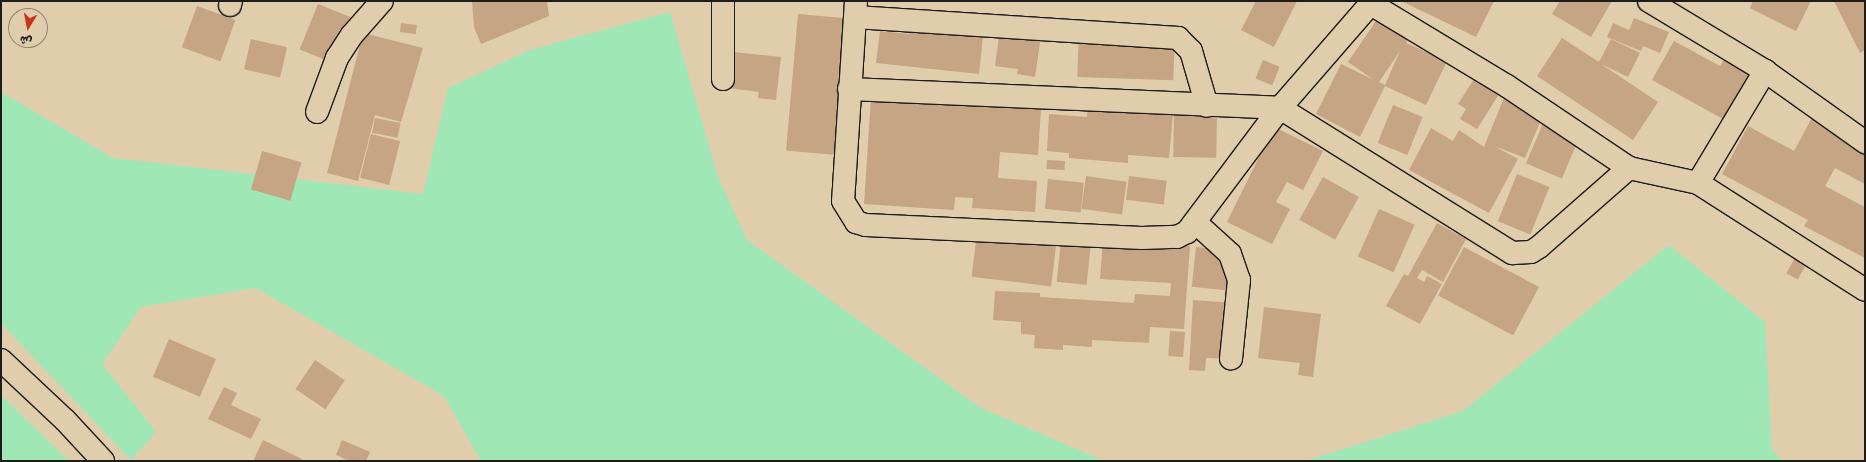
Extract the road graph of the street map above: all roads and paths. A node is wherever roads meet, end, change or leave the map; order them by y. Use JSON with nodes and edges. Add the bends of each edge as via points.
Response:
{"nodes":[{"id":1,"x":382,"y":1,"type":"edge"},
{"id":2,"x":723,"y":1,"type":"edge"},
{"id":3,"x":1649,"y":1,"type":"edge"},
{"id":4,"x":1372,"y":2,"type":"edge"},
{"id":5,"x":855,"y":9,"type":"edge"},
{"id":6,"x":1765,"y":71,"type":"junction"},
{"id":7,"x":723,"y":79,"type":"dead end"},
{"id":8,"x":849,"y":89,"type":"junction"},
{"id":9,"x":1208,"y":106,"type":"junction"},
{"id":10,"x":1280,"y":108,"type":"junction"},
{"id":11,"x":317,"y":112,"type":"dead end"},
{"id":12,"x":1865,"y":142,"type":"edge"},
{"id":13,"x":1629,"y":168,"type":"junction"},
{"id":14,"x":1698,"y":183,"type":"junction"},
{"id":15,"x":1195,"y":222,"type":"junction"},
{"id":16,"x":1865,"y":290,"type":"edge"},
{"id":17,"x":1231,"y":359,"type":"dead end"},
{"id":18,"x":1,"y":360,"type":"edge"},
{"id":19,"x":103,"y":461,"type":"edge"}],
"edges":[{"from":1,"to":11,"type":"street","via":[[352,35],[337,58]]},
{"from":2,"to":7,"type":"street"},
{"from":3,"to":6,"type":"street"},
{"from":4,"to":10,"type":"street"},
{"from":4,"to":13,"type":"street","via":[[1507,86]]},
{"from":5,"to":8,"type":"street"},
{"from":5,"to":9,"type":"street","via":[[1178,38],[1191,51]]},
{"from":6,"to":12,"type":"street"},
{"from":6,"to":14,"type":"street"},
{"from":8,"to":9,"type":"street"},
{"from":8,"to":15,"type":"street","via":[[843,201],[856,222],[866,225],[1142,238],[1177,237]]},
{"from":9,"to":10,"type":"street"},
{"from":10,"to":13,"type":"street","via":[[1512,253],[1530,252],[1539,247]]},
{"from":10,"to":15,"type":"street"},
{"from":13,"to":14,"type":"street"},
{"from":14,"to":16,"type":"street"},
{"from":15,"to":17,"type":"street","via":[[1230,254],[1239,280]]},
{"from":18,"to":19,"type":"street","via":[[65,420]]}]}
